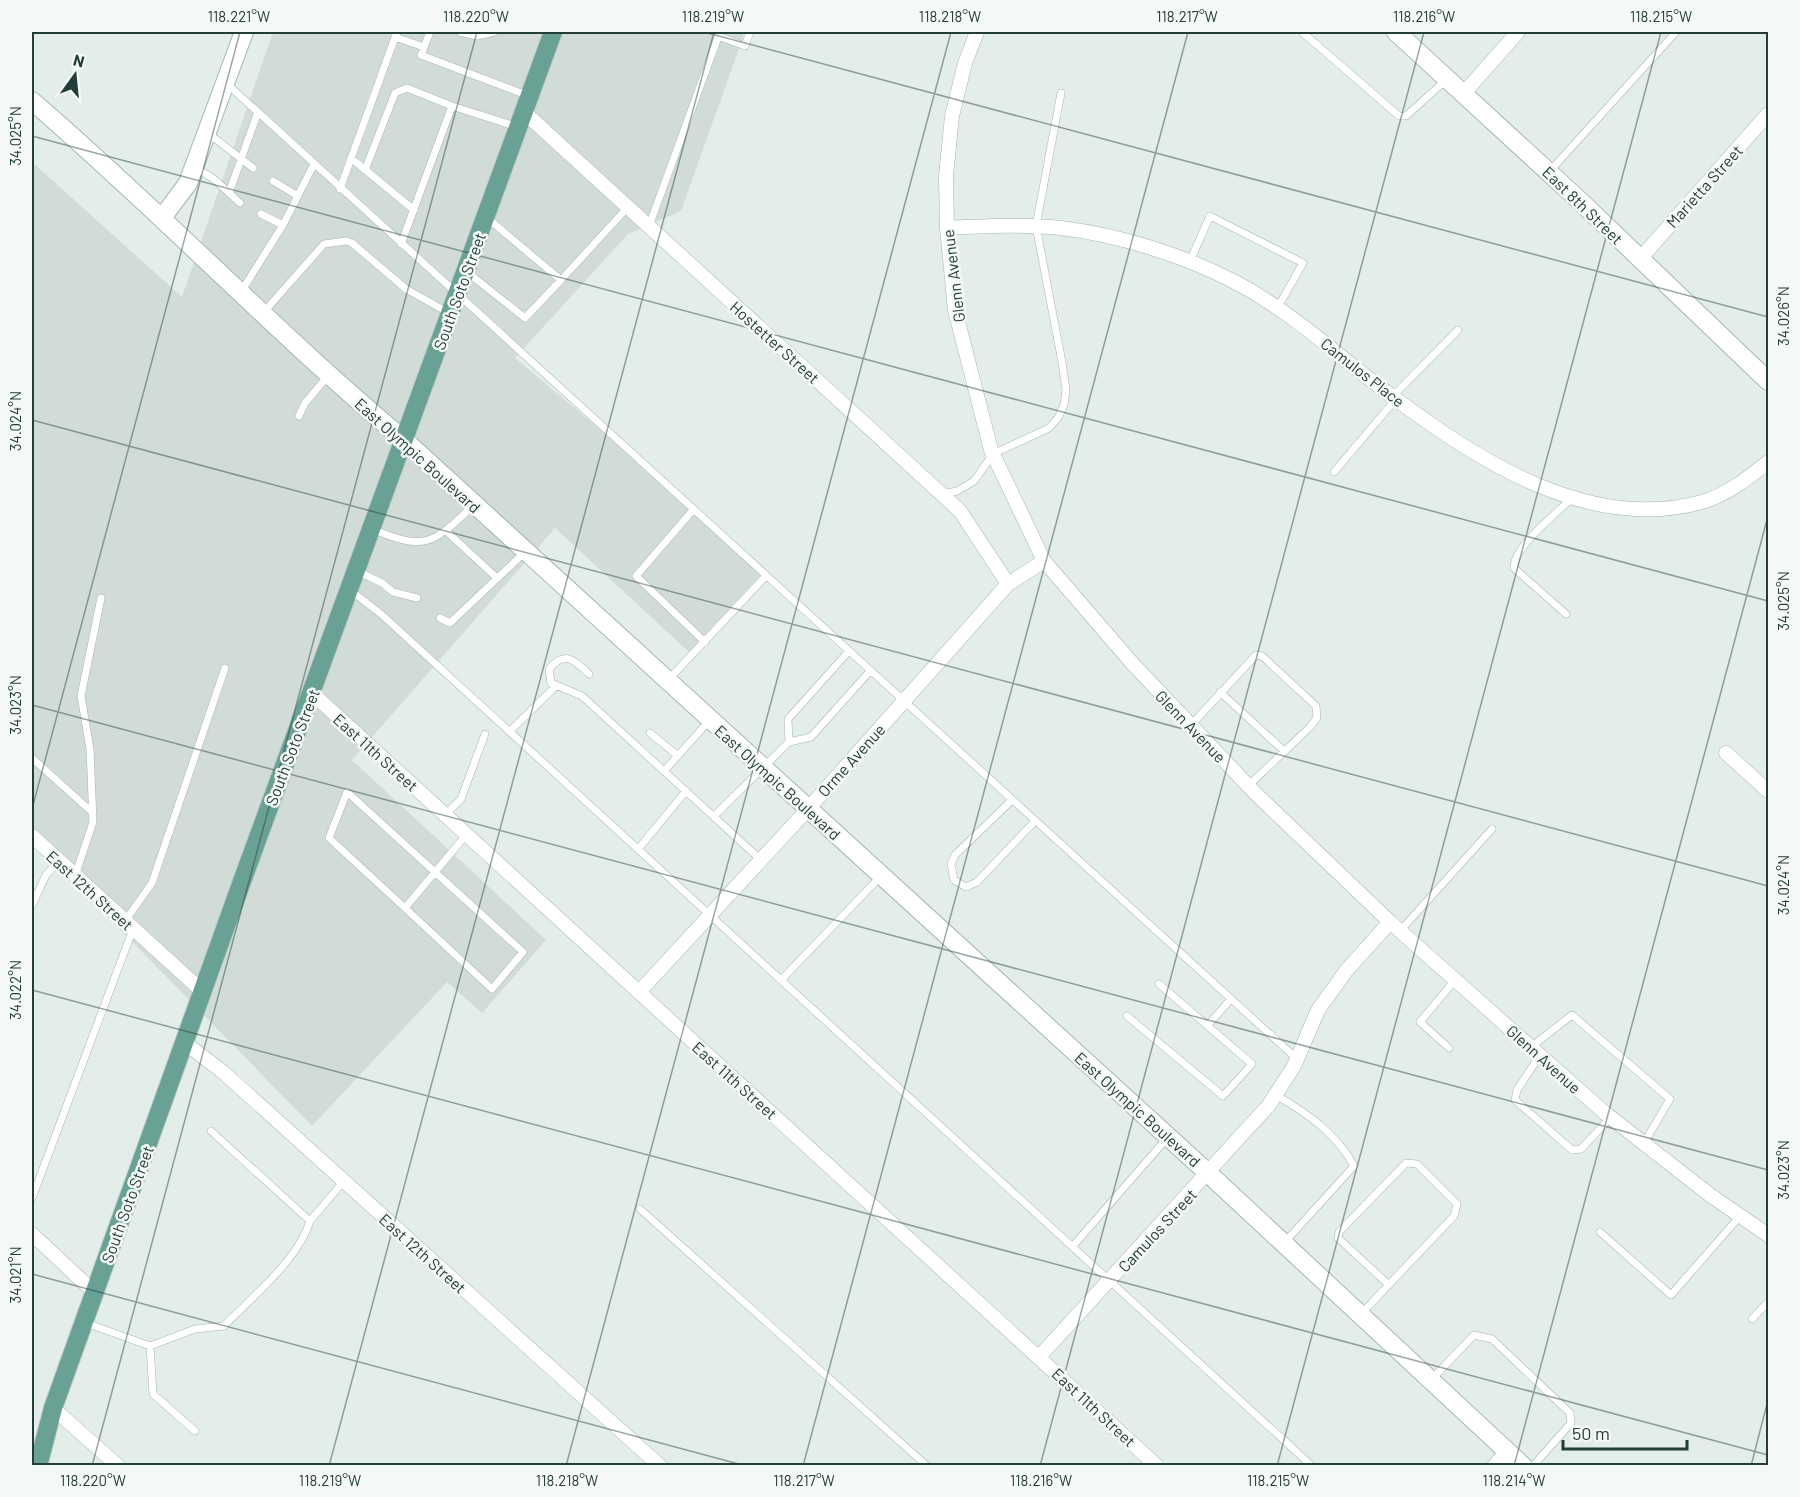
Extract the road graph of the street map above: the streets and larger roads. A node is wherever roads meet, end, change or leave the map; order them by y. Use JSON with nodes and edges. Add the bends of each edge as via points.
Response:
{"nodes":[{"id":1,"x":244,"y":32,"type":"edge"},
{"id":2,"x":553,"y":32,"type":"edge"},
{"id":3,"x":977,"y":32,"type":"edge"},
{"id":4,"x":1396,"y":32,"type":"edge"},
{"id":5,"x":1518,"y":32,"type":"edge"},
{"id":6,"x":1463,"y":94,"type":"junction"},
{"id":7,"x":32,"y":101,"type":"edge"},
{"id":8,"x":526,"y":113,"type":"junction"},
{"id":9,"x":1768,"y":114,"type":"edge"},
{"id":10,"x":162,"y":218,"type":"junction"},
{"id":11,"x":947,"y":228,"type":"junction"},
{"id":12,"x":1640,"y":259,"type":"junction"},
{"id":13,"x":1768,"y":381,"type":"edge"},
{"id":14,"x":405,"y":440,"type":"junction"},
{"id":15,"x":1768,"y":462,"type":"edge"},
{"id":16,"x":1044,"y":561,"type":"junction"},
{"id":17,"x":1008,"y":584,"type":"junction"},
{"id":18,"x":312,"y":694,"type":"junction"},
{"id":19,"x":1726,"y":753,"type":"dead end"},
{"id":20,"x":1768,"y":791,"type":"edge"},
{"id":21,"x":808,"y":809,"type":"junction"},
{"id":22,"x":32,"y":836,"type":"edge"},
{"id":23,"x":1395,"y":927,"type":"junction"},
{"id":24,"x":203,"y":992,"type":"junction"},
{"id":25,"x":639,"y":992,"type":"junction"},
{"id":26,"x":185,"y":1043,"type":"junction"},
{"id":27,"x":1209,"y":1174,"type":"junction"},
{"id":28,"x":1767,"y":1231,"type":"edge"},
{"id":29,"x":32,"y":1234,"type":"edge"},
{"id":30,"x":95,"y":1293,"type":"junction"},
{"id":31,"x":1039,"y":1357,"type":"junction"},
{"id":32,"x":53,"y":1408,"type":"junction"},
{"id":33,"x":1508,"y":1450,"type":"junction"},
{"id":34,"x":38,"y":1466,"type":"edge"},
{"id":35,"x":118,"y":1466,"type":"edge"},
{"id":36,"x":660,"y":1466,"type":"edge"},
{"id":37,"x":1157,"y":1466,"type":"edge"},
{"id":38,"x":1494,"y":1466,"type":"edge"},
{"id":39,"x":1523,"y":1466,"type":"edge"}],
"edges":[{"from":1,"to":10,"type":"main road","via":[[188,183]]},
{"from":2,"to":8,"type":"main road","name":"South Soto Street"},
{"from":3,"to":11,"type":"street","name":"Glenn Avenue","via":[[952,116],[946,176]]},
{"from":4,"to":6,"type":"main road","name":"East 8th Street"},
{"from":5,"to":6,"type":"street"},
{"from":6,"to":12,"type":"main road","name":"East 8th Street"},
{"from":7,"to":10,"type":"main road","name":"East Olympic Boulevard"},
{"from":8,"to":14,"type":"main road","name":"South Soto Street"},
{"from":8,"to":17,"type":"street","name":"Hostetter Street","via":[[960,510]]},
{"from":9,"to":12,"type":"street","name":"Marietta Street"},
{"from":10,"to":14,"type":"main road","name":"East Olympic Boulevard","via":[[328,376]]},
{"from":11,"to":15,"type":"street","name":"Camulos Place","via":[[1062,228],[1190,261],[1278,307],[1465,448],[1495,465],[1573,497],[1615,507],[1653,510],[1703,501],[1739,485]]},
{"from":11,"to":16,"type":"street","name":"Glenn Avenue","via":[[955,310],[993,454]]},
{"from":12,"to":13,"type":"main road","name":"East 8th Street"},
{"from":14,"to":18,"type":"main road","name":"South Soto Street"},
{"from":14,"to":21,"type":"main road","name":"East Olympic Boulevard"},
{"from":16,"to":17,"type":"street","name":"Orme Avenue"},
{"from":16,"to":23,"type":"street","name":"Glenn Avenue","via":[[1131,663],[1248,786]]},
{"from":17,"to":21,"type":"street","name":"Orme Avenue"},
{"from":18,"to":24,"type":"main road","name":"South Soto Street"},
{"from":18,"to":25,"type":"street","name":"East 11th Street"},
{"from":19,"to":20,"type":"street"},
{"from":21,"to":25,"type":"street","name":"Orme Avenue"},
{"from":21,"to":27,"type":"main road","name":"East Olympic Boulevard"},
{"from":22,"to":24,"type":"street","name":"East 12th Street"},
{"from":23,"to":27,"type":"street","name":"Camulos Street","via":[[1346,971],[1318,1010],[1276,1095]]},
{"from":23,"to":28,"type":"street","name":"Glenn Avenue","via":[[1611,1117],[1740,1216]]},
{"from":24,"to":26,"type":"main road","name":"South Soto Street"},
{"from":25,"to":31,"type":"street","name":"East 11th Street"},
{"from":26,"to":30,"type":"main road","name":"South Soto Street"},
{"from":26,"to":36,"type":"street","name":"East 12th Street","via":[[223,1072]]},
{"from":27,"to":31,"type":"street","name":"Camulos Street"},
{"from":27,"to":33,"type":"main road","name":"East Olympic Boulevard"},
{"from":29,"to":30,"type":"street"},
{"from":30,"to":32,"type":"main road","name":"South Soto Street"},
{"from":31,"to":37,"type":"street","name":"East 11th Street"},
{"from":32,"to":34,"type":"main road","name":"South Soto Street"},
{"from":32,"to":35,"type":"street"},
{"from":33,"to":38,"type":"street"},
{"from":33,"to":39,"type":"main road","name":"East Olympic Boulevard"}]}
